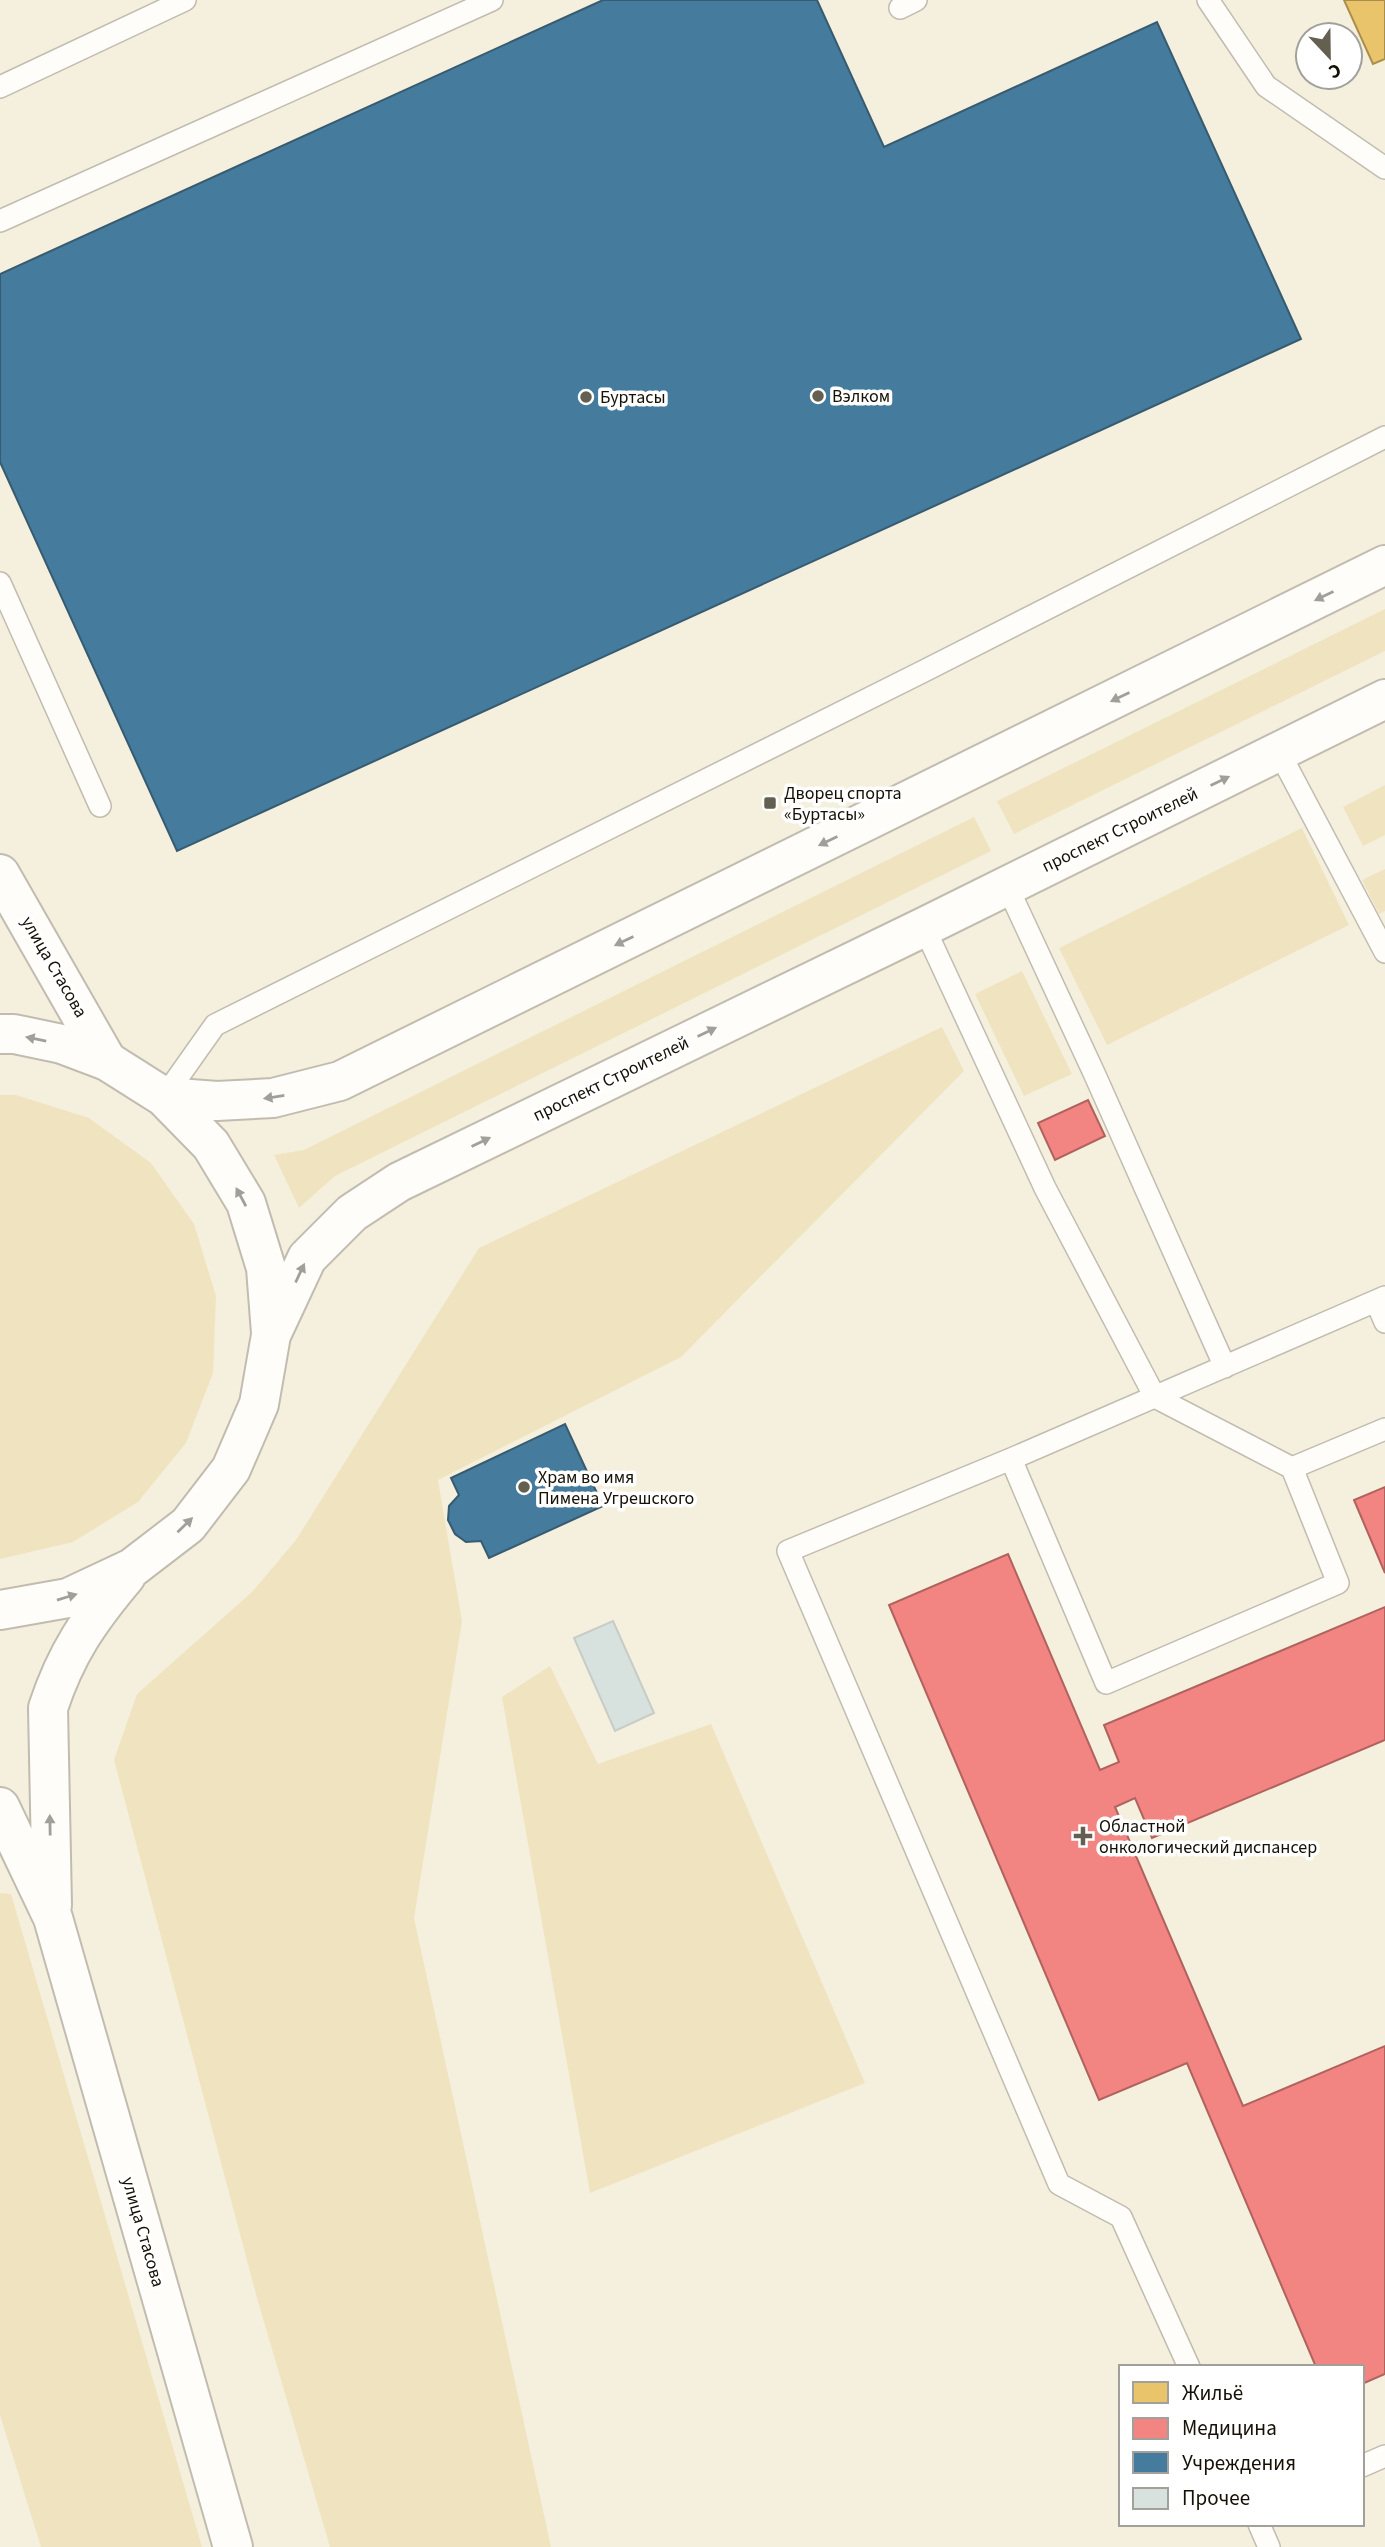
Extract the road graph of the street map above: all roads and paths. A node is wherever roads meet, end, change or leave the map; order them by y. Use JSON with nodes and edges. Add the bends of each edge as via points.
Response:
{"nodes":[{"id":1,"x":186,"y":0,"type":"edge"},
{"id":2,"x":492,"y":0,"type":"edge"},
{"id":3,"x":1208,"y":0,"type":"edge"},
{"id":4,"x":0,"y":87,"type":"edge"},
{"id":5,"x":1385,"y":168,"type":"edge"},
{"id":6,"x":0,"y":221,"type":"edge"},
{"id":7,"x":1385,"y":437,"type":"edge"},
{"id":8,"x":1385,"y":565,"type":"edge"},
{"id":9,"x":0,"y":583,"type":"edge"},
{"id":10,"x":1385,"y":699,"type":"edge"},
{"id":11,"x":1279,"y":752,"type":"junction"},
{"id":12,"x":100,"y":806,"type":"dead end"},
{"id":13,"x":0,"y":874,"type":"edge"},
{"id":14,"x":1007,"y":886,"type":"junction"},
{"id":15,"x":924,"y":927,"type":"junction"},
{"id":16,"x":1385,"y":952,"type":"edge"},
{"id":17,"x":0,"y":1034,"type":"edge"},
{"id":18,"x":107,"y":1061,"type":"junction"},
{"id":19,"x":164,"y":1097,"type":"junction"},
{"id":20,"x":1380,"y":1299,"type":"edge"},
{"id":21,"x":1385,"y":1322,"type":"edge"},
{"id":22,"x":271,"y":1335,"type":"junction"},
{"id":23,"x":1225,"y":1367,"type":"junction"},
{"id":24,"x":1155,"y":1397,"type":"junction"},
{"id":25,"x":1385,"y":1429,"type":"edge"},
{"id":26,"x":1012,"y":1459,"type":"junction"},
{"id":27,"x":1292,"y":1468,"type":"junction"},
{"id":28,"x":132,"y":1568,"type":"junction"},
{"id":29,"x":0,"y":1610,"type":"edge"},
{"id":30,"x":5,"y":1831,"type":"edge"},
{"id":31,"x":53,"y":1918,"type":"junction"},
{"id":32,"x":1188,"y":2365,"type":"edge"},
{"id":33,"x":1385,"y":2456,"type":"edge"},
{"id":34,"x":1364,"y":2465,"type":"edge"},
{"id":35,"x":1260,"y":2526,"type":"edge"},
{"id":36,"x":233,"y":2547,"type":"edge"},
{"id":37,"x":1269,"y":2547,"type":"edge"}],
"edges":[{"from":1,"to":4,"type":"lane"},
{"from":2,"to":6,"type":"lane"},
{"from":3,"to":5,"type":"lane","via":[[1266,86]]},
{"from":7,"to":19,"type":"lane","via":[[215,1026]]},
{"from":8,"to":19,"type":"main road","one_way":true,"via":[[340,1081],[273,1098],[216,1101]]},
{"from":9,"to":12,"type":"lane"},
{"from":10,"to":11,"type":"main road","name":"проспект Строителей"},
{"from":14,"to":11,"type":"main road","name":"проспект Строителей","one_way":true},
{"from":11,"to":16,"type":"lane"},
{"from":13,"to":18,"type":"main road","name":"улица Стасова"},
{"from":14,"to":15,"type":"main road","name":"проспект Строителей"},
{"from":14,"to":23,"type":"lane"},
{"from":22,"to":15,"type":"main road","name":"проспект Строителей","one_way":true,"via":[[307,1258],[352,1213],[399,1182]]},
{"from":15,"to":24,"type":"lane","via":[[1045,1188]]},
{"from":18,"to":17,"type":"main road","one_way":true,"via":[[62,1044]]},
{"from":18,"to":19,"type":"main road"},
{"from":22,"to":19,"type":"main road","one_way":true,"via":[[266,1268],[246,1203],[211,1145]]},
{"from":20,"to":21,"type":"lane"},
{"from":20,"to":23,"type":"lane"},
{"from":28,"to":22,"type":"main road","name":"проспект Строителей","one_way":true,"via":[[188,1525],[231,1469],[259,1404]]},
{"from":23,"to":24,"type":"lane"},
{"from":24,"to":26,"type":"lane"},
{"from":24,"to":27,"type":"lane"},
{"from":25,"to":27,"type":"lane"},
{"from":26,"to":27,"type":"lane","via":[[1106,1683],[1338,1583]]},
{"from":26,"to":32,"type":"lane","via":[[788,1551],[1059,2184],[1121,2217]]},
{"from":29,"to":28,"type":"main road","name":"проспект Строителей","one_way":true,"via":[[68,1598]]},
{"from":31,"to":28,"type":"main road","name":"улица Стасова","one_way":true,"via":[[48,1708],[56,1682],[90,1619]]},
{"from":30,"to":31,"type":"main road","name":"улица Стасова"},
{"from":31,"to":36,"type":"main road","name":"улица Стасова"},
{"from":33,"to":34,"type":"lane"},
{"from":35,"to":37,"type":"lane"}]}
